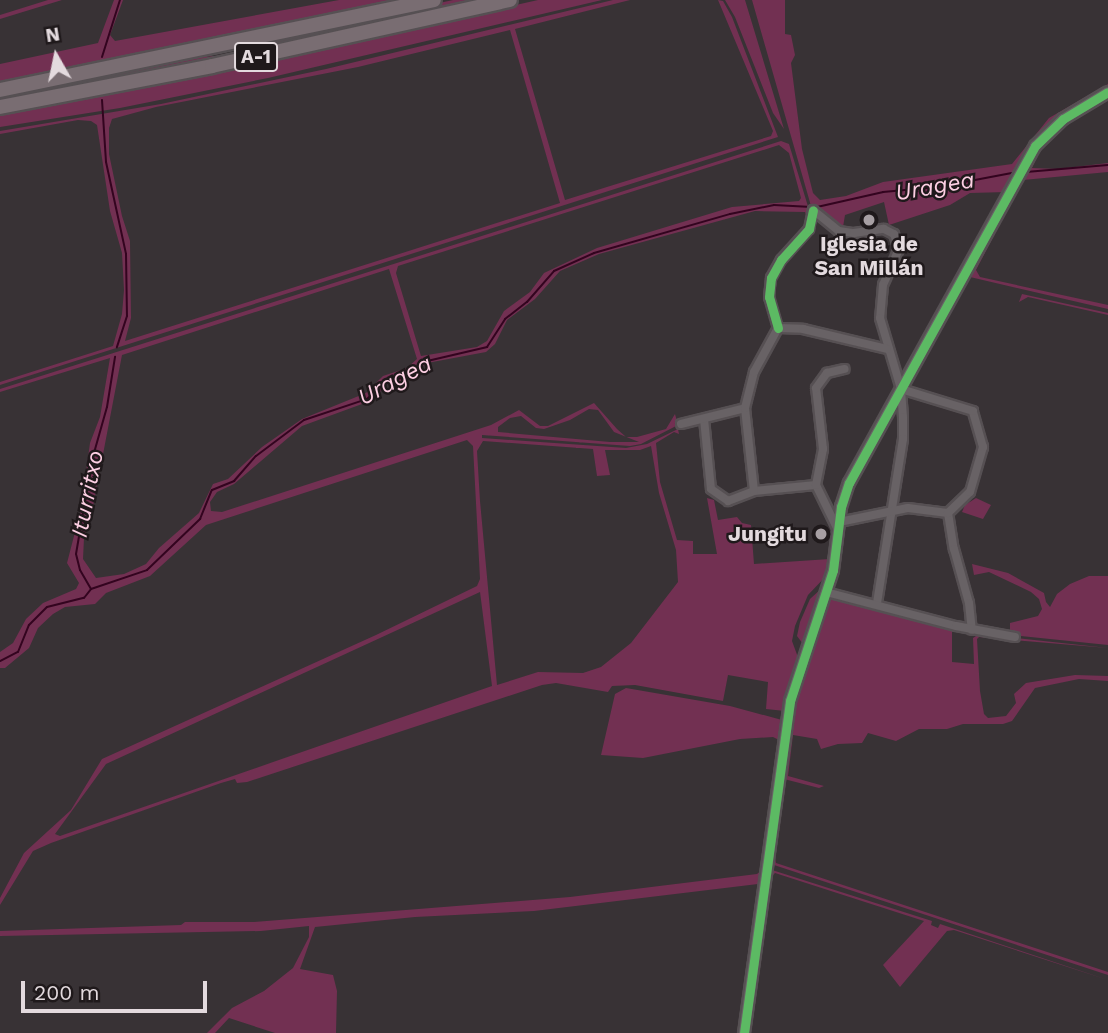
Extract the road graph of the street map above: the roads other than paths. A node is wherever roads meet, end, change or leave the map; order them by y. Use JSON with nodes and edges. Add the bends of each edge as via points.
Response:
{"nodes":[{"id":1,"x":434,"y":0,"type":"edge"},
{"id":2,"x":510,"y":0,"type":"edge"},
{"id":3,"x":0,"y":90,"type":"edge"},
{"id":4,"x":1108,"y":92,"type":"edge"},
{"id":5,"x":0,"y":107,"type":"edge"},
{"id":6,"x":778,"y":328,"type":"junction"},
{"id":7,"x":887,"y":349,"type":"junction"},
{"id":8,"x":845,"y":369,"type":"dead end"},
{"id":9,"x":901,"y":389,"type":"junction"},
{"id":10,"x":745,"y":408,"type":"junction"},
{"id":11,"x":704,"y":419,"type":"junction"},
{"id":12,"x":681,"y":424,"type":"dead end"},
{"id":13,"x":816,"y":485,"type":"junction"},
{"id":14,"x":754,"y":491,"type":"junction"},
{"id":15,"x":892,"y":510,"type":"junction"},
{"id":16,"x":948,"y":513,"type":"junction"},
{"id":17,"x":839,"y":527,"type":"junction"},
{"id":18,"x":826,"y":592,"type":"junction"},
{"id":19,"x":877,"y":604,"type":"junction"},
{"id":20,"x":972,"y":630,"type":"junction"},
{"id":21,"x":1015,"y":637,"type":"dead end"},
{"id":22,"x":744,"y":1033,"type":"edge"}],
"edges":[{"from":1,"to":3,"type":"highway","number":"A-1"},
{"from":2,"to":5,"type":"highway","number":"A-1"},
{"from":4,"to":9,"type":"street","via":[[1063,119],[1035,146]]},
{"from":6,"to":7,"type":"street","via":[[803,329]]},
{"from":6,"to":7,"type":"street","via":[[769,297],[771,278],[780,260],[809,229],[813,210],[839,230],[884,229],[894,234],[899,249],[883,285],[880,318]]},
{"from":6,"to":10,"type":"street","via":[[754,372]]},
{"from":7,"to":9,"type":"street"},
{"from":8,"to":13,"type":"street","via":[[827,373],[816,388],[823,449]]},
{"from":9,"to":15,"type":"street","via":[[903,439]]},
{"from":9,"to":16,"type":"street","via":[[973,411],[982,457],[970,492]]},
{"from":9,"to":17,"type":"street","via":[[849,483]]},
{"from":10,"to":11,"type":"street"},
{"from":10,"to":14,"type":"street"},
{"from":11,"to":12,"type":"street"},
{"from":11,"to":14,"type":"street","via":[[711,489],[728,501]]},
{"from":13,"to":14,"type":"street"},
{"from":13,"to":17,"type":"street"},
{"from":15,"to":16,"type":"street"},
{"from":15,"to":17,"type":"street"},
{"from":15,"to":19,"type":"street"},
{"from":16,"to":20,"type":"street"},
{"from":17,"to":18,"type":"street"},
{"from":18,"to":19,"type":"street"},
{"from":18,"to":22,"type":"street","via":[[790,701]]},
{"from":19,"to":20,"type":"street"},
{"from":20,"to":21,"type":"street"}]}
